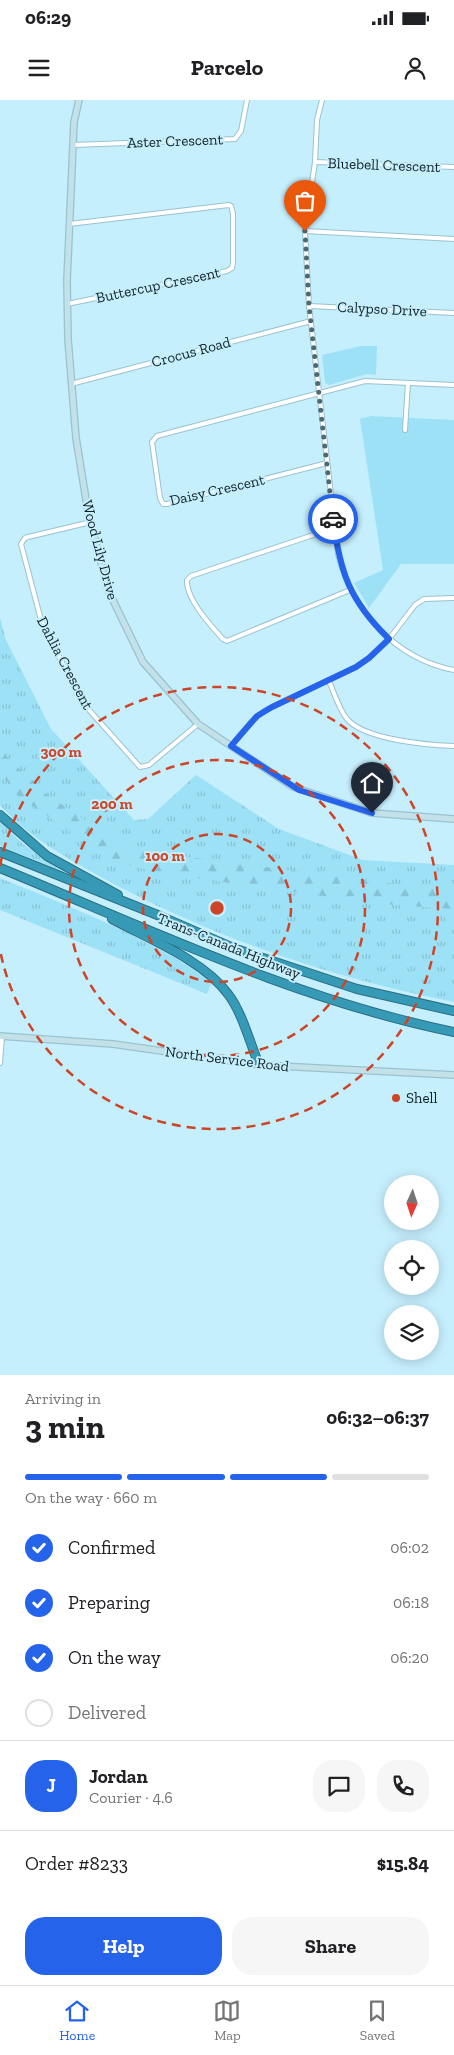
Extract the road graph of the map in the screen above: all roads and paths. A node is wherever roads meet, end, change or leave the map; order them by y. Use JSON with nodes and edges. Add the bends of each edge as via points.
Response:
{"nodes":[{"id":1,"x":79,"y":100,"type":"edge"},
{"id":2,"x":247,"y":100,"type":"edge"},
{"id":3,"x":322,"y":100,"type":"edge"},
{"id":4,"x":73,"y":144,"type":"junction"},
{"id":5,"x":315,"y":162,"type":"junction"},
{"id":6,"x":454,"y":167,"type":"edge"},
{"id":7,"x":69,"y":224,"type":"junction"},
{"id":8,"x":305,"y":231,"type":"junction"},
{"id":9,"x":454,"y":239,"type":"edge"},
{"id":10,"x":67,"y":304,"type":"junction"},
{"id":11,"x":309,"y":306,"type":"junction"},
{"id":12,"x":454,"y":313,"type":"edge"},
{"id":13,"x":311,"y":321,"type":"junction"},
{"id":14,"x":408,"y":383,"type":"junction"},
{"id":15,"x":71,"y":384,"type":"junction"},
{"id":16,"x":454,"y":385,"type":"edge"},
{"id":17,"x":319,"y":393,"type":"junction"},
{"id":18,"x":405,"y":430,"type":"dead end"},
{"id":19,"x":327,"y":463,"type":"junction"},
{"id":20,"x":90,"y":522,"type":"junction"},
{"id":21,"x":334,"y":528,"type":"junction"},
{"id":22,"x":350,"y":590,"type":"junction"},
{"id":23,"x":454,"y":598,"type":"edge"},
{"id":24,"x":389,"y":639,"type":"junction"},
{"id":25,"x":454,"y":670,"type":"edge"},
{"id":26,"x":329,"y":681,"type":"junction"},
{"id":27,"x":198,"y":724,"type":"junction"},
{"id":28,"x":231,"y":746,"type":"junction"},
{"id":29,"x":454,"y":746,"type":"edge"},
{"id":30,"x":0,"y":815,"type":"edge"},
{"id":31,"x":454,"y":819,"type":"edge"},
{"id":32,"x":0,"y":852,"type":"edge"},
{"id":33,"x":0,"y":868,"type":"edge"},
{"id":34,"x":75,"y":899,"type":"junction"},
{"id":35,"x":160,"y":916,"type":"junction"},
{"id":36,"x":454,"y":1012,"type":"edge"},
{"id":37,"x":454,"y":1032,"type":"edge"},
{"id":38,"x":1,"y":1036,"type":"edge"},
{"id":39,"x":0,"y":1063,"type":"edge"},
{"id":40,"x":259,"y":1065,"type":"junction"},
{"id":41,"x":454,"y":1075,"type":"edge"}],
"edges":[{"from":1,"to":4,"type":"street","name":"Wood Lily Drive"},
{"from":2,"to":4,"type":"street","name":"Aster Crescent","via":[[241,131],[235,139]]},
{"from":3,"to":5,"type":"street","via":[[317,120]]},
{"from":4,"to":7,"type":"street","name":"Wood Lily Drive"},
{"from":5,"to":6,"type":"street","name":"Bluebell Crescent"},
{"from":5,"to":8,"type":"street"},
{"from":7,"to":10,"type":"street","name":"Wood Lily Drive"},
{"from":7,"to":10,"type":"street","name":"Buttercup Crescent","via":[[229,205],[233,213],[234,263],[227,271]]},
{"from":8,"to":9,"type":"street"},
{"from":8,"to":11,"type":"street"},
{"from":10,"to":15,"type":"street","name":"Wood Lily Drive"},
{"from":11,"to":12,"type":"street","name":"Calypso Drive"},
{"from":11,"to":13,"type":"street"},
{"from":13,"to":15,"type":"street","name":"Crocus Road"},
{"from":13,"to":17,"type":"street"},
{"from":14,"to":16,"type":"street"},
{"from":14,"to":17,"type":"street","via":[[368,381]]},
{"from":14,"to":18,"type":"street"},
{"from":15,"to":20,"type":"street","name":"Wood Lily Drive"},
{"from":17,"to":19,"type":"street"},
{"from":17,"to":19,"type":"street","name":"Daisy Crescent","via":[[157,436],[152,439],[152,445],[160,498],[164,504]]},
{"from":19,"to":21,"type":"street"},
{"from":20,"to":27,"type":"street","name":"Wood Lily Drive","via":[[109,594],[143,662]]},
{"from":20,"to":27,"type":"street","name":"Dahlia Crescent","via":[[28,537],[21,544],[41,620],[81,701],[142,768]]},
{"from":21,"to":22,"type":"street","via":[[340,563]]},
{"from":21,"to":22,"type":"street","via":[[191,576],[186,580],[187,586],[203,617],[227,641]]},
{"from":22,"to":24,"type":"street","via":[[370,620]]},
{"from":23,"to":24,"type":"street","via":[[424,599],[415,604]]},
{"from":24,"to":25,"type":"street","via":[[418,657]]},
{"from":24,"to":26,"type":"street","via":[[362,663]]},
{"from":26,"to":28,"type":"street","via":[[257,716]]},
{"from":26,"to":29,"type":"street","via":[[345,716],[356,725],[390,739]]},
{"from":27,"to":28,"type":"street","name":"Wood Lily Drive"},
{"from":28,"to":31,"type":"street","name":"Wood Lily Drive","via":[[299,790],[372,813]]},
{"from":30,"to":35,"type":"highway","via":[[47,856]]},
{"from":32,"to":35,"type":"highway","name":"Trans-Canada Highway"},
{"from":33,"to":34,"type":"highway","name":"Trans-Canada Highway"},
{"from":34,"to":37,"type":"highway","name":"Trans-Canada Highway","via":[[312,994],[397,1020]]},
{"from":34,"to":40,"type":"highway","via":[[173,951],[216,979],[229,995]]},
{"from":35,"to":36,"type":"highway","name":"Trans-Canada Highway","via":[[272,962],[356,989]]},
{"from":38,"to":39,"type":"street"},
{"from":38,"to":40,"type":"street","name":"North Service Road","via":[[114,1044]]},
{"from":40,"to":41,"type":"street","name":"North Service Road"}]}
